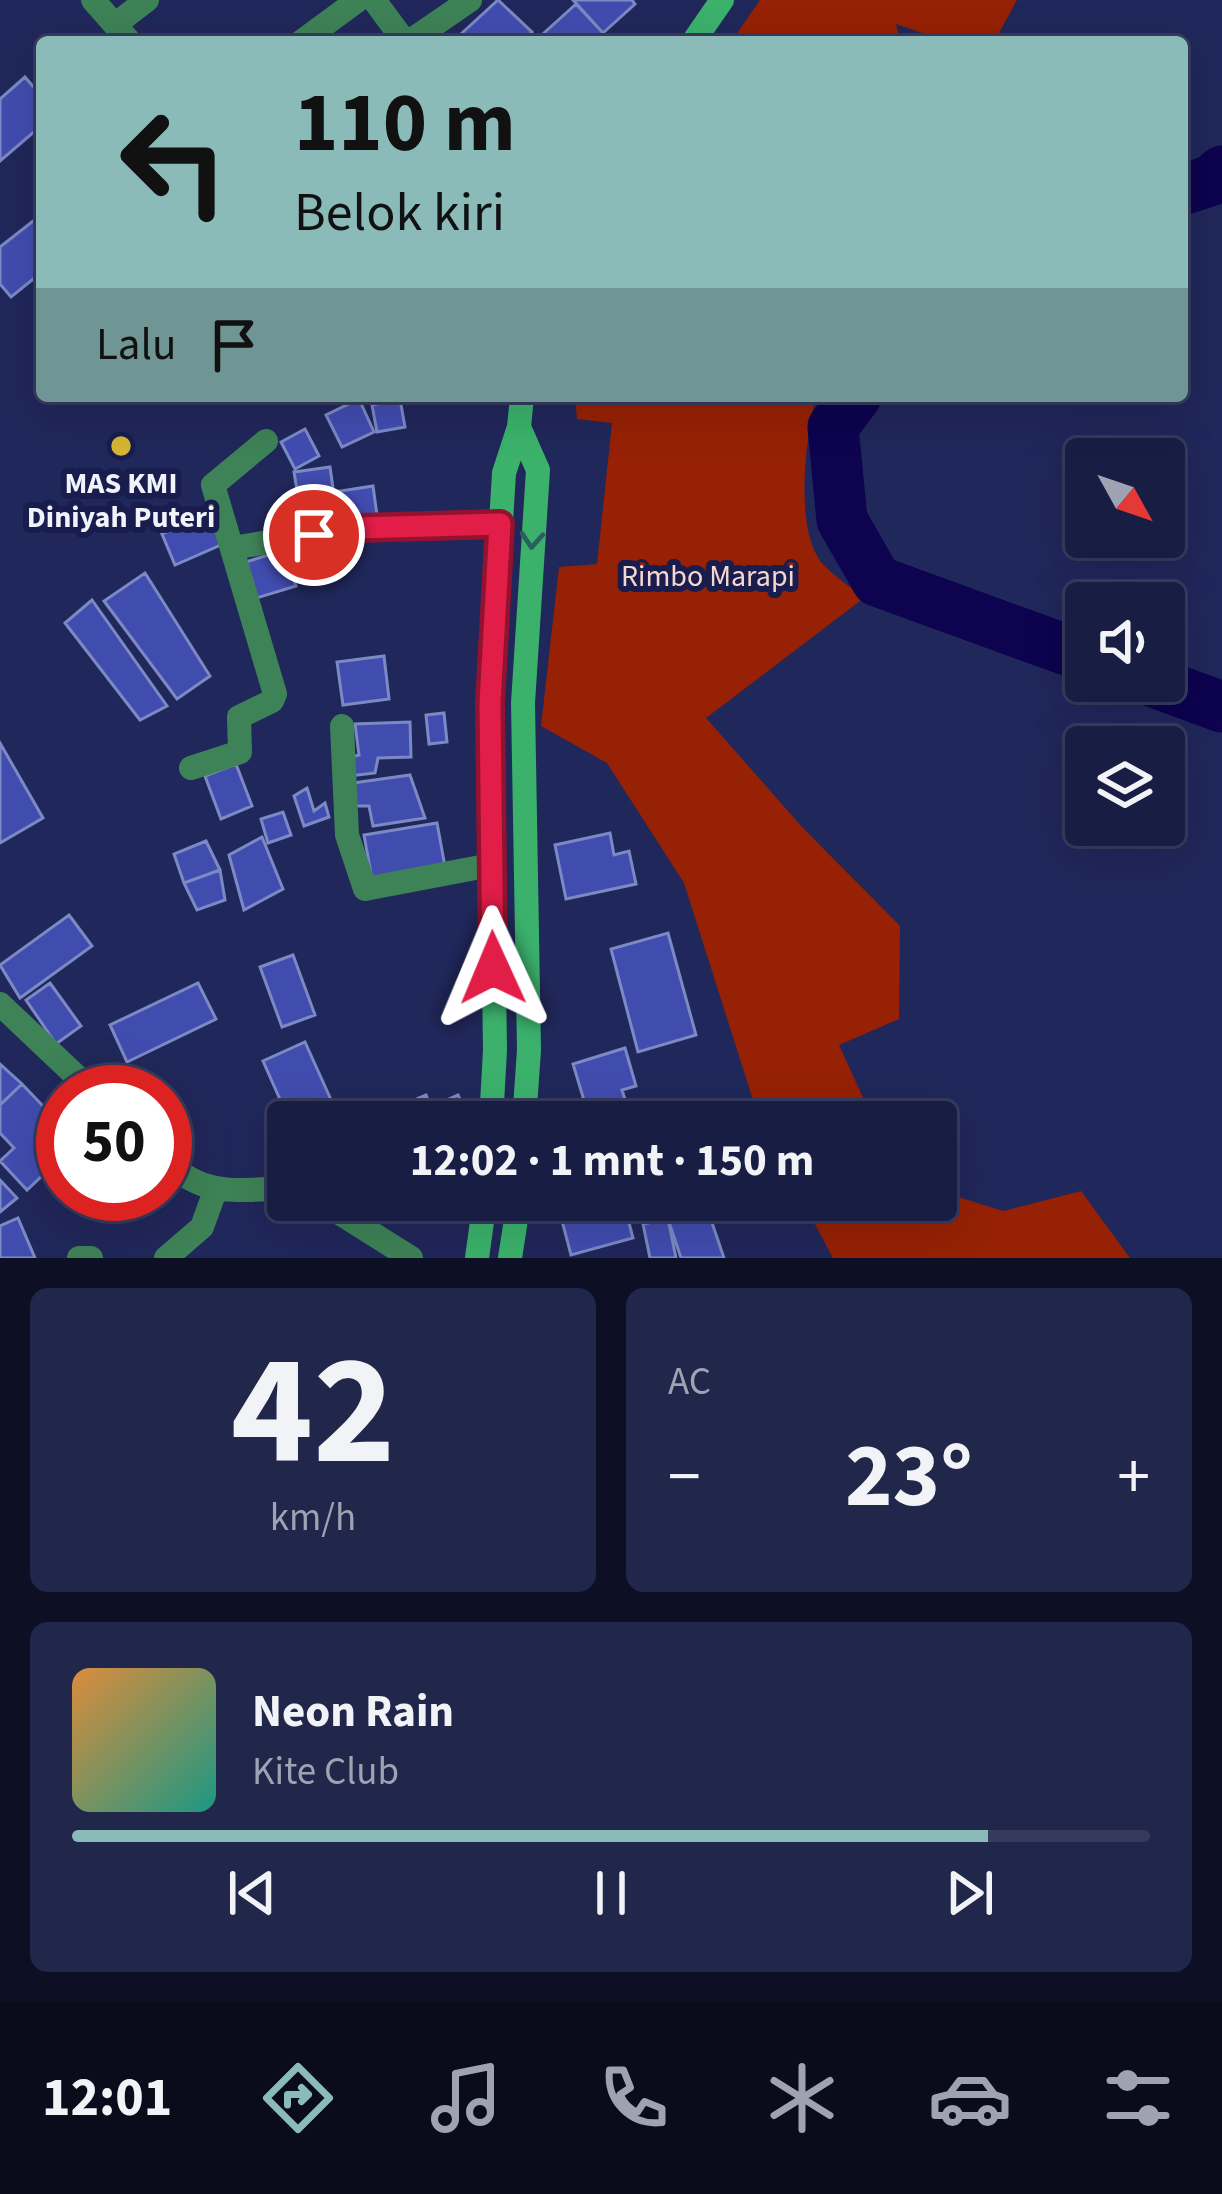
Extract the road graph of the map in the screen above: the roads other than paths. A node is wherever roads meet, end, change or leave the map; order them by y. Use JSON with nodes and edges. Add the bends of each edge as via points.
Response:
{"nodes":[{"id":1,"x":93,"y":0,"type":"edge"},
{"id":2,"x":147,"y":0,"type":"edge"},
{"id":3,"x":358,"y":0,"type":"edge"},
{"id":4,"x":374,"y":0,"type":"edge"},
{"id":5,"x":470,"y":0,"type":"edge"},
{"id":6,"x":722,"y":0,"type":"edge"},
{"id":7,"x":123,"y":33,"type":"edge"},
{"id":8,"x":309,"y":36,"type":"edge"},
{"id":9,"x":402,"y":36,"type":"edge"},
{"id":10,"x":416,"y":36,"type":"edge"},
{"id":11,"x":698,"y":36,"type":"edge"},
{"id":12,"x":521,"y":402,"type":"edge"},
{"id":13,"x":519,"y":428,"type":"junction"},
{"id":14,"x":266,"y":440,"type":"dead end"},
{"id":15,"x":500,"y":524,"type":"junction"},
{"id":16,"x":232,"y":548,"type":"junction"},
{"id":17,"x":342,"y":726,"type":"dead end"},
{"id":18,"x":191,"y":768,"type":"dead end"},
{"id":19,"x":491,"y":865,"type":"junction"},
{"id":20,"x":525,"y":926,"type":"junction"},
{"id":21,"x":492,"y":927,"type":"junction"},
{"id":22,"x":0,"y":1004,"type":"edge"},
{"id":23,"x":64,"y":1065,"type":"edge"},
{"id":24,"x":492,"y":1101,"type":"edge"},
{"id":25,"x":525,"y":1101,"type":"edge"},
{"id":26,"x":192,"y":1183,"type":"edge"},
{"id":27,"x":267,"y":1190,"type":"edge"},
{"id":28,"x":215,"y":1191,"type":"junction"},
{"id":29,"x":352,"y":1221,"type":"edge"},
{"id":30,"x":482,"y":1221,"type":"edge"},
{"id":31,"x":515,"y":1221,"type":"edge"},
{"id":32,"x":79,"y":1258,"type":"edge"},
{"id":33,"x":91,"y":1258,"type":"edge"},
{"id":34,"x":166,"y":1258,"type":"edge"},
{"id":35,"x":411,"y":1258,"type":"edge"},
{"id":36,"x":477,"y":1258,"type":"edge"},
{"id":37,"x":510,"y":1258,"type":"edge"}],
"edges":[{"from":1,"to":7,"type":"street"},
{"from":2,"to":7,"type":"street"},
{"from":3,"to":8,"type":"street"},
{"from":4,"to":9,"type":"street"},
{"from":5,"to":10,"type":"street"},
{"from":6,"to":11,"type":"main road"},
{"from":12,"to":13,"type":"main road"},
{"from":13,"to":15,"type":"main road"},
{"from":13,"to":20,"type":"main road","one_way":true,"via":[[538,470],[523,703]]},
{"from":14,"to":16,"type":"street","via":[[213,485]]},
{"from":15,"to":16,"type":"street","via":[[356,528]]},
{"from":15,"to":19,"type":"main road"},
{"from":16,"to":18,"type":"street","via":[[275,694],[239,716],[240,752]]},
{"from":17,"to":19,"type":"street","via":[[347,835],[365,889]]},
{"from":19,"to":21,"type":"main road"},
{"from":20,"to":21,"type":"main road"},
{"from":20,"to":25,"type":"main road"},
{"from":21,"to":24,"type":"main road"},
{"from":22,"to":23,"type":"street"},
{"from":26,"to":28,"type":"street"},
{"from":27,"to":28,"type":"street"},
{"from":28,"to":34,"type":"street","via":[[202,1227]]},
{"from":29,"to":35,"type":"street"},
{"from":30,"to":36,"type":"main road"},
{"from":31,"to":37,"type":"main road"},
{"from":32,"to":33,"type":"street"}]}
